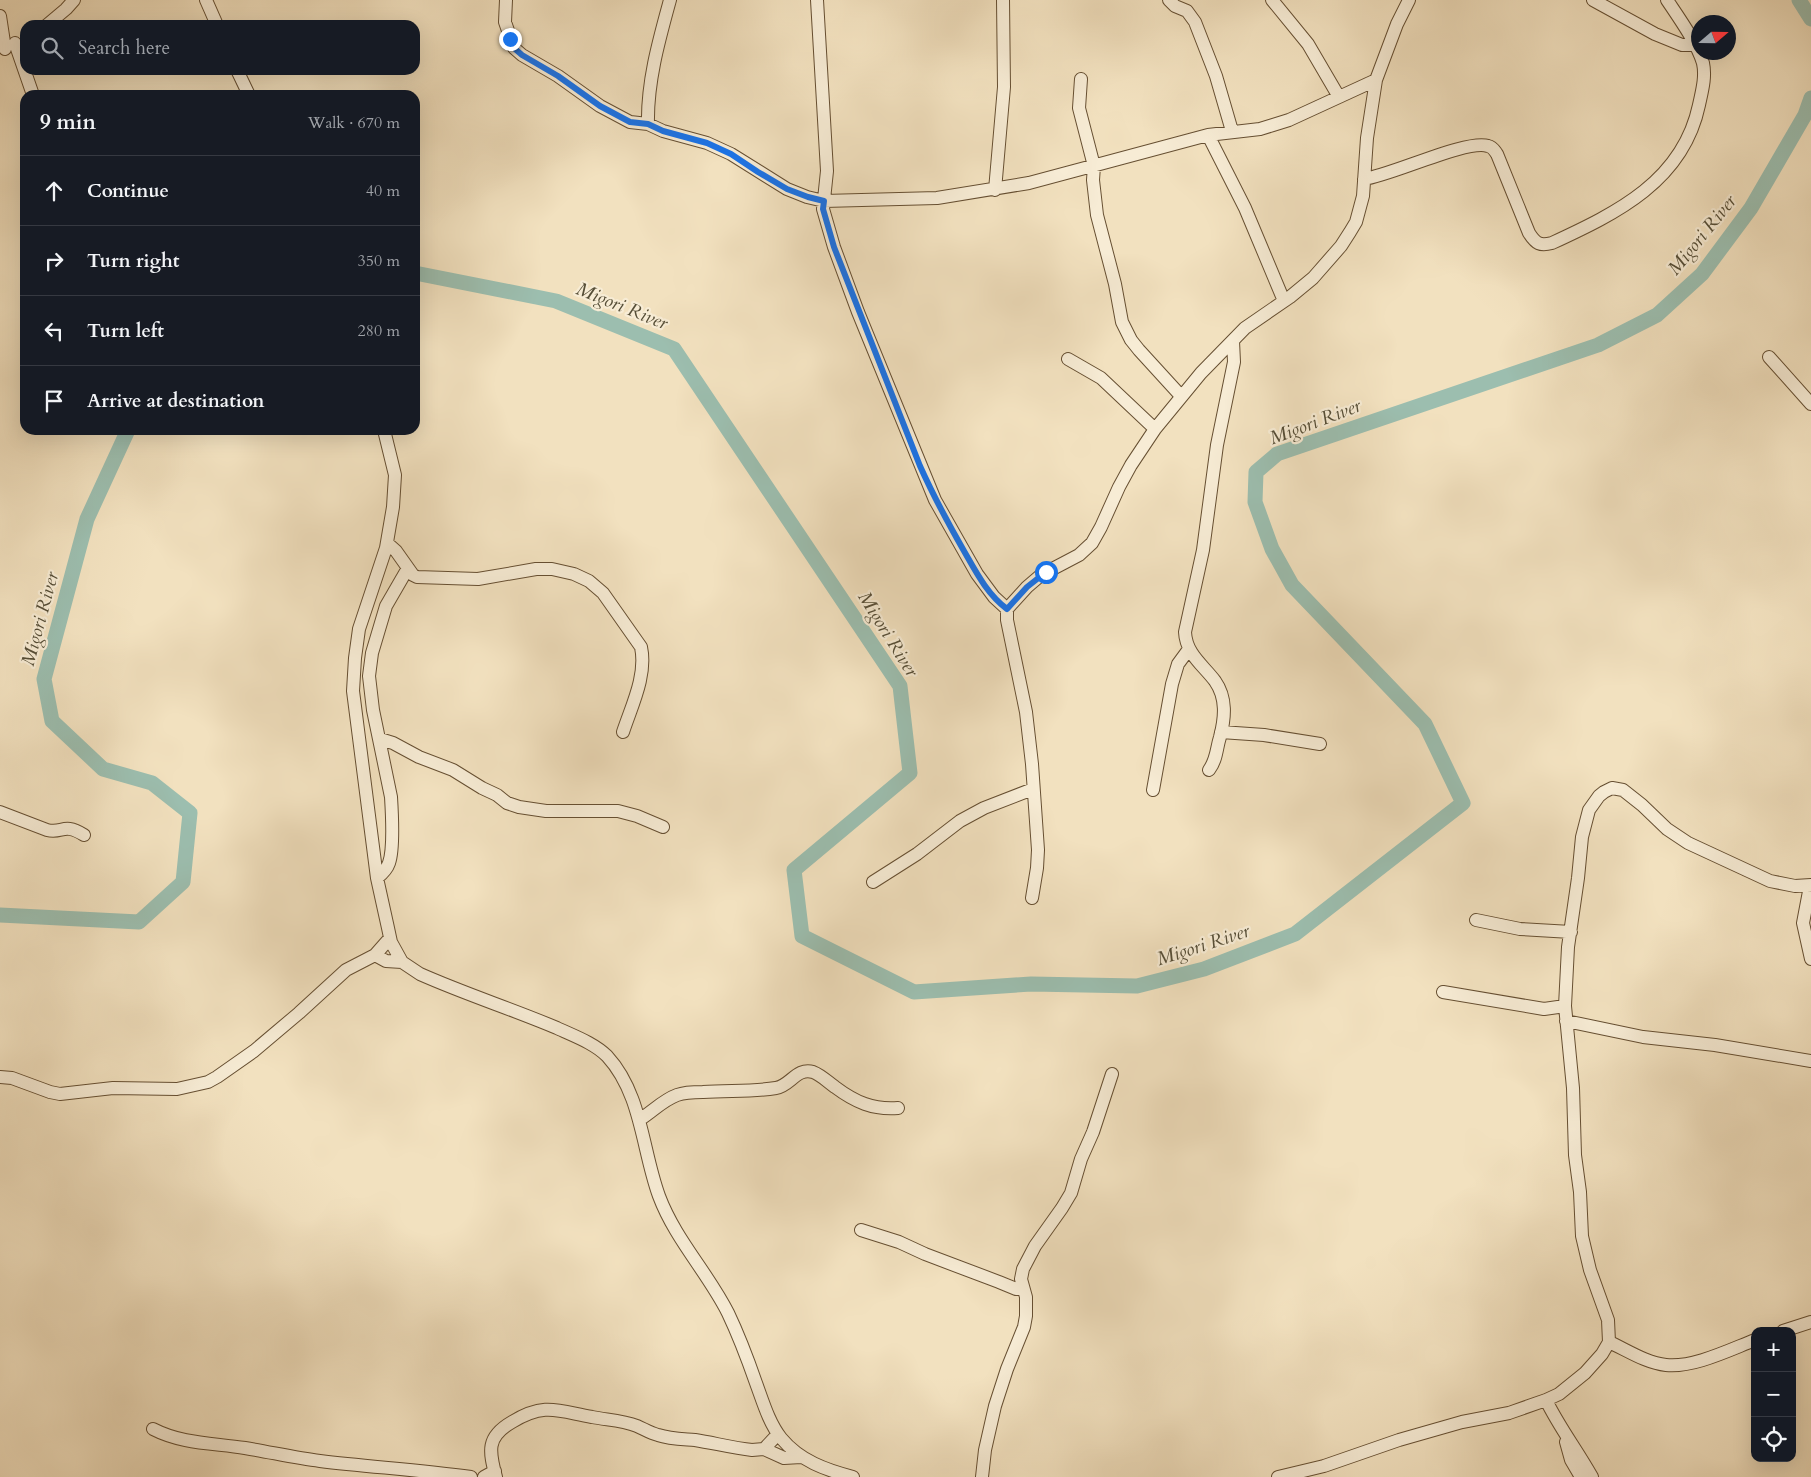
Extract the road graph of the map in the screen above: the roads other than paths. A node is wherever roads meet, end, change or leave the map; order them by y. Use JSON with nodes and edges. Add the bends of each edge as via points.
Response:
{"nodes":[{"id":1,"x":74,"y":0,"type":"edge"},
{"id":2,"x":206,"y":0,"type":"edge"},
{"id":3,"x":506,"y":0,"type":"edge"},
{"id":4,"x":670,"y":0,"type":"edge"},
{"id":5,"x":817,"y":0,"type":"edge"},
{"id":6,"x":1169,"y":0,"type":"edge"},
{"id":7,"x":1272,"y":0,"type":"edge"},
{"id":8,"x":1409,"y":0,"type":"edge"},
{"id":9,"x":1593,"y":0,"type":"edge"},
{"id":10,"x":1667,"y":0,"type":"edge"},
{"id":11,"x":1007,"y":1,"type":"edge"},
{"id":12,"x":0,"y":16,"type":"edge"},
{"id":13,"x":53,"y":20,"type":"edge"},
{"id":14,"x":215,"y":20,"type":"edge"},
{"id":15,"x":1691,"y":40,"type":"edge"},
{"id":16,"x":11,"y":45,"type":"edge"},
{"id":17,"x":1691,"y":45,"type":"edge"},
{"id":18,"x":1701,"y":60,"type":"edge"},
{"id":19,"x":20,"y":65,"type":"edge"},
{"id":20,"x":24,"y":75,"type":"edge"},
{"id":21,"x":239,"y":75,"type":"edge"},
{"id":22,"x":1081,"y":79,"type":"dead end"},
{"id":23,"x":1376,"y":80,"type":"junction"},
{"id":24,"x":31,"y":90,"type":"edge"},
{"id":25,"x":247,"y":90,"type":"edge"},
{"id":26,"x":1339,"y":97,"type":"junction"},
{"id":27,"x":648,"y":124,"type":"junction"},
{"id":28,"x":1232,"y":131,"type":"junction"},
{"id":29,"x":1208,"y":135,"type":"junction"},
{"id":30,"x":1094,"y":166,"type":"junction"},
{"id":31,"x":1364,"y":179,"type":"junction"},
{"id":32,"x":995,"y":190,"type":"junction"},
{"id":33,"x":824,"y":201,"type":"junction"},
{"id":34,"x":1284,"y":300,"type":"junction"},
{"id":35,"x":1232,"y":341,"type":"junction"},
{"id":36,"x":1769,"y":358,"type":"dead end"},
{"id":37,"x":1068,"y":359,"type":"dead end"},
{"id":38,"x":1181,"y":396,"type":"junction"},
{"id":39,"x":1811,"y":404,"type":"edge"},
{"id":40,"x":1155,"y":429,"type":"junction"},
{"id":41,"x":385,"y":435,"type":"edge"},
{"id":42,"x":387,"y":543,"type":"junction"},
{"id":43,"x":408,"y":568,"type":"junction"},
{"id":44,"x":1007,"y":609,"type":"junction"},
{"id":45,"x":1189,"y":649,"type":"junction"},
{"id":46,"x":623,"y":732,"type":"dead end"},
{"id":47,"x":1221,"y":732,"type":"junction"},
{"id":48,"x":380,"y":739,"type":"junction"},
{"id":49,"x":1320,"y":744,"type":"dead end"},
{"id":50,"x":1209,"y":770,"type":"dead end"},
{"id":51,"x":1033,"y":789,"type":"junction"},
{"id":52,"x":1153,"y":790,"type":"dead end"},
{"id":53,"x":0,"y":812,"type":"edge"},
{"id":54,"x":663,"y":827,"type":"dead end"},
{"id":55,"x":84,"y":836,"type":"dead end"},
{"id":56,"x":377,"y":878,"type":"junction"},
{"id":57,"x":873,"y":882,"type":"dead end"},
{"id":58,"x":1810,"y":885,"type":"edge"},
{"id":59,"x":1032,"y":898,"type":"dead end"},
{"id":60,"x":1809,"y":901,"type":"edge"},
{"id":61,"x":1476,"y":920,"type":"dead end"},
{"id":62,"x":1571,"y":932,"type":"junction"},
{"id":63,"x":390,"y":938,"type":"junction"},
{"id":64,"x":375,"y":955,"type":"junction"},
{"id":65,"x":1811,"y":959,"type":"edge"},
{"id":66,"x":402,"y":962,"type":"junction"},
{"id":67,"x":1443,"y":992,"type":"dead end"},
{"id":68,"x":1565,"y":1006,"type":"junction"},
{"id":69,"x":1566,"y":1021,"type":"junction"},
{"id":70,"x":1811,"y":1060,"type":"edge"},
{"id":71,"x":1112,"y":1074,"type":"dead end"},
{"id":72,"x":0,"y":1077,"type":"edge"},
{"id":73,"x":898,"y":1108,"type":"dead end"},
{"id":74,"x":639,"y":1120,"type":"junction"},
{"id":75,"x":861,"y":1230,"type":"dead end"},
{"id":76,"x":1022,"y":1288,"type":"junction"},
{"id":77,"x":1811,"y":1322,"type":"edge"},
{"id":78,"x":1795,"y":1327,"type":"edge"},
{"id":79,"x":1751,"y":1341,"type":"edge"},
{"id":80,"x":1609,"y":1342,"type":"junction"},
{"id":81,"x":1546,"y":1400,"type":"junction"},
{"id":82,"x":153,"y":1429,"type":"dead end"},
{"id":83,"x":778,"y":1434,"type":"junction"},
{"id":84,"x":1566,"y":1437,"type":"junction"},
{"id":85,"x":764,"y":1450,"type":"junction"},
{"id":86,"x":801,"y":1457,"type":"junction"},
{"id":87,"x":491,"y":1475,"type":"edge"},
{"id":88,"x":471,"y":1477,"type":"edge"},
{"id":89,"x":853,"y":1477,"type":"edge"},
{"id":90,"x":982,"y":1477,"type":"edge"},
{"id":91,"x":1278,"y":1477,"type":"edge"},
{"id":92,"x":1581,"y":1477,"type":"edge"},
{"id":93,"x":1592,"y":1477,"type":"edge"}],
"edges":[{"from":1,"to":13,"type":"street"},
{"from":2,"to":14,"type":"street"},
{"from":3,"to":27,"type":"street","via":[[507,30],[514,48],[522,55],[600,106],[630,122]]},
{"from":4,"to":27,"type":"street","via":[[649,90]]},
{"from":5,"to":33,"type":"street","via":[[827,171]]},
{"from":6,"to":28,"type":"street","via":[[1174,6],[1187,11],[1195,22],[1216,76]]},
{"from":7,"to":26,"type":"street","via":[[1308,44]]},
{"from":8,"to":23,"type":"street","via":[[1396,24]]},
{"from":9,"to":17,"type":"street","via":[[1662,37]]},
{"from":10,"to":15,"type":"street"},
{"from":11,"to":32,"type":"street"},
{"from":12,"to":16,"type":"street"},
{"from":16,"to":19,"type":"street"},
{"from":18,"to":31,"type":"street","via":[[1703,85],[1698,112],[1679,154],[1660,178],[1638,197],[1552,243],[1534,242],[1497,154],[1489,146],[1466,146]]},
{"from":20,"to":24,"type":"street"},
{"from":21,"to":25,"type":"street"},
{"from":22,"to":30,"type":"street","via":[[1079,108]]},
{"from":23,"to":26,"type":"street"},
{"from":23,"to":31,"type":"street","via":[[1369,116]]},
{"from":26,"to":28,"type":"street","via":[[1289,120],[1260,129]]},
{"from":27,"to":33,"type":"street","via":[[707,143],[787,189]]},
{"from":28,"to":29,"type":"street"},
{"from":29,"to":30,"type":"street"},
{"from":29,"to":34,"type":"street","via":[[1245,208]]},
{"from":30,"to":32,"type":"street"},
{"from":30,"to":38,"type":"street","via":[[1097,215],[1122,322],[1131,340]]},
{"from":31,"to":34,"type":"street","via":[[1360,207],[1341,246],[1313,278]]},
{"from":32,"to":33,"type":"street","via":[[937,198]]},
{"from":33,"to":44,"type":"street","via":[[825,218],[843,271],[935,500],[977,574]]},
{"from":34,"to":35,"type":"street"},
{"from":35,"to":38,"type":"street"},
{"from":35,"to":45,"type":"street","via":[[1234,362],[1216,445],[1203,550],[1185,632]]},
{"from":36,"to":39,"type":"street"},
{"from":37,"to":40,"type":"street","via":[[1101,378]]},
{"from":38,"to":40,"type":"street"},
{"from":40,"to":44,"type":"street","via":[[1122,482],[1092,543],[1079,556],[1041,575]]},
{"from":41,"to":42,"type":"street","via":[[395,475]]},
{"from":42,"to":43,"type":"street"},
{"from":42,"to":56,"type":"street","via":[[359,629],[354,691]]},
{"from":43,"to":46,"type":"street","via":[[417,577],[478,579],[552,569],[589,581],[603,593],[641,647],[643,656],[638,687]]},
{"from":43,"to":48,"type":"street","via":[[386,606],[372,653],[369,686]]},
{"from":44,"to":51,"type":"street","via":[[1006,620],[1026,712]]},
{"from":45,"to":47,"type":"street","via":[[1218,687],[1224,711]]},
{"from":45,"to":52,"type":"street","via":[[1178,664],[1172,684]]},
{"from":47,"to":49,"type":"street"},
{"from":47,"to":50,"type":"street","via":[[1216,758]]},
{"from":48,"to":54,"type":"street","via":[[453,770],[519,807],[546,811],[618,811]]},
{"from":48,"to":56,"type":"street","via":[[391,797],[392,845],[389,864]]},
{"from":51,"to":57,"type":"street","via":[[960,821]]},
{"from":51,"to":59,"type":"street","via":[[1038,850]]},
{"from":53,"to":55,"type":"street","via":[[47,830],[72,829]]},
{"from":56,"to":63,"type":"street"},
{"from":58,"to":60,"type":"street"},
{"from":58,"to":62,"type":"street","via":[[1770,881],[1688,843],[1666,830],[1623,790],[1612,788],[1598,796],[1589,810],[1582,837]]},
{"from":60,"to":65,"type":"street","via":[[1803,923]]},
{"from":61,"to":62,"type":"street","via":[[1520,929]]},
{"from":62,"to":68,"type":"street"},
{"from":63,"to":64,"type":"street"},
{"from":63,"to":66,"type":"street"},
{"from":64,"to":66,"type":"street","via":[[386,961]]},
{"from":64,"to":72,"type":"street","via":[[346,970],[254,1051],[208,1082],[177,1089],[113,1088],[60,1094]]},
{"from":66,"to":74,"type":"street","via":[[433,980],[545,1023],[605,1054],[625,1081]]},
{"from":67,"to":68,"type":"street","via":[[1544,1009]]},
{"from":68,"to":69,"type":"street"},
{"from":69,"to":70,"type":"street","via":[[1643,1036]]},
{"from":69,"to":80,"type":"street","via":[[1582,1236],[1608,1320]]},
{"from":71,"to":76,"type":"street","via":[[1072,1192],[1027,1260]]},
{"from":73,"to":74,"type":"street","via":[[863,1105],[821,1076],[806,1071],[775,1089],[678,1094]]},
{"from":74,"to":83,"type":"street","via":[[653,1179],[667,1215],[727,1312]]},
{"from":75,"to":76,"type":"street","via":[[904,1243],[1014,1288]]},
{"from":76,"to":90,"type":"street","via":[[1026,1297],[1024,1327],[995,1406],[984,1450]]},
{"from":77,"to":78,"type":"street"},
{"from":79,"to":80,"type":"street","via":[[1691,1363],[1672,1365],[1640,1357]]},
{"from":80,"to":81,"type":"street","via":[[1585,1373]]},
{"from":81,"to":84,"type":"street"},
{"from":81,"to":91,"type":"street"},
{"from":82,"to":88,"type":"street","via":[[184,1441]]},
{"from":83,"to":85,"type":"street"},
{"from":83,"to":86,"type":"street"},
{"from":84,"to":92,"type":"street","via":[[1567,1449]]},
{"from":84,"to":93,"type":"street"},
{"from":85,"to":86,"type":"street","via":[[784,1458]]},
{"from":85,"to":87,"type":"street","via":[[658,1435],[621,1421],[544,1409],[526,1414],[494,1435]]},
{"from":86,"to":89,"type":"street"}]}
